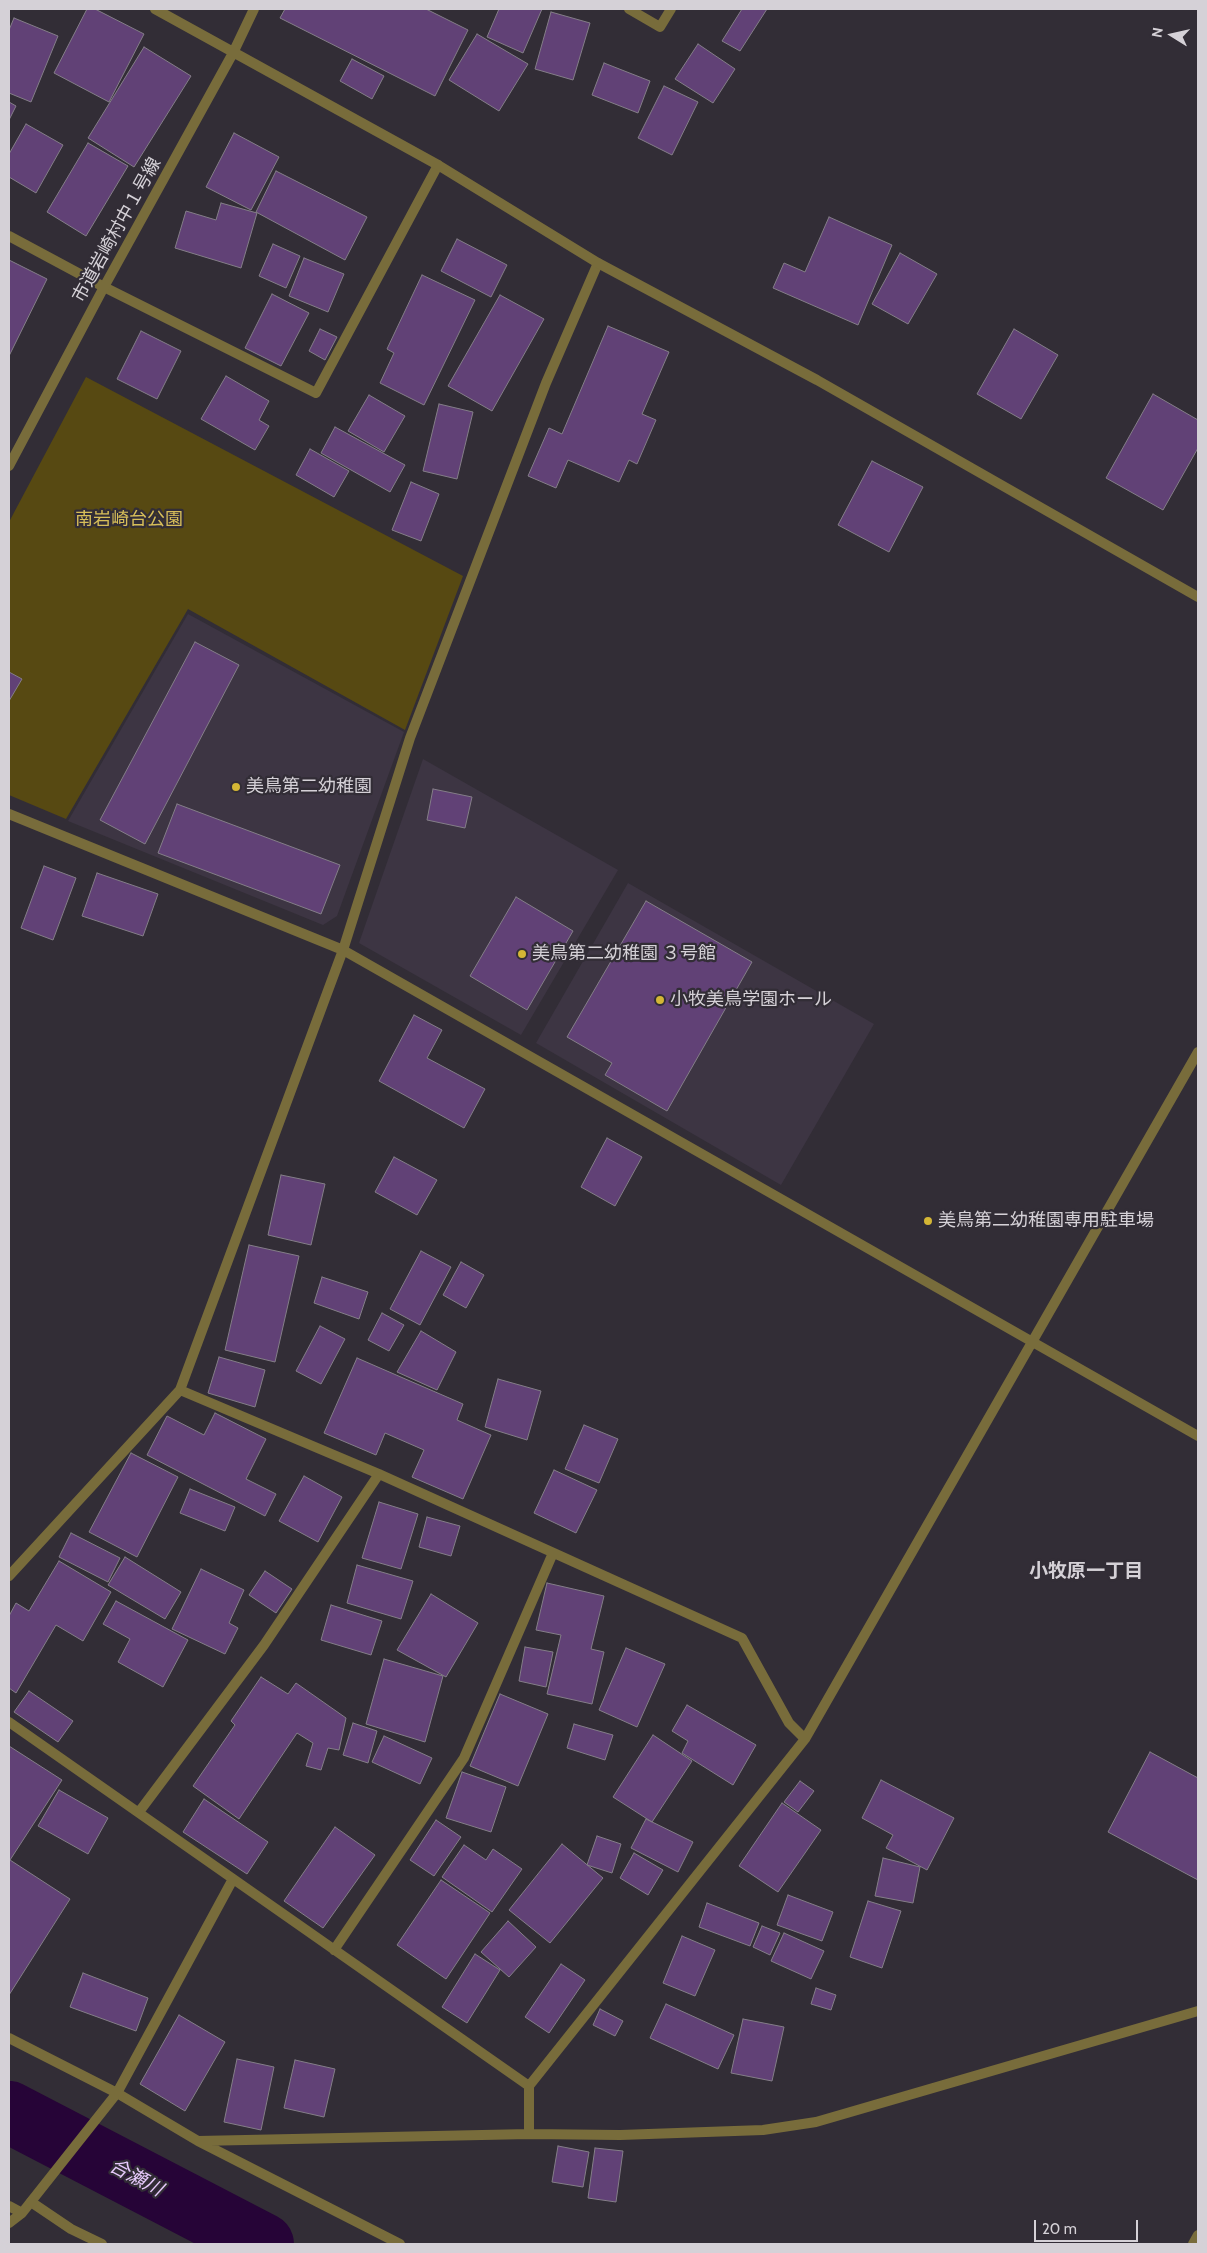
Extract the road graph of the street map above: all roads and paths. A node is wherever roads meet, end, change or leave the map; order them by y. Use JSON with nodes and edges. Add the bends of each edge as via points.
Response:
{"nodes":[{"id":1,"x":155,"y":9,"type":"edge"},
{"id":2,"x":254,"y":9,"type":"edge"},
{"id":3,"x":629,"y":9,"type":"edge"},
{"id":4,"x":671,"y":9,"type":"edge"},
{"id":5,"x":233,"y":53,"type":"junction"},
{"id":6,"x":438,"y":165,"type":"junction"},
{"id":7,"x":9,"y":236,"type":"edge"},
{"id":8,"x":598,"y":263,"type":"junction"},
{"id":9,"x":104,"y":288,"type":"junction"},
{"id":10,"x":9,"y":466,"type":"edge"},
{"id":11,"x":1198,"y":596,"type":"edge"},
{"id":12,"x":9,"y":814,"type":"edge"},
{"id":13,"x":343,"y":950,"type":"junction"},
{"id":14,"x":1198,"y":1052,"type":"edge"},
{"id":15,"x":1032,"y":1340,"type":"junction"},
{"id":16,"x":180,"y":1390,"type":"junction"},
{"id":17,"x":1198,"y":1436,"type":"edge"},
{"id":18,"x":379,"y":1474,"type":"junction"},
{"id":19,"x":554,"y":1553,"type":"junction"},
{"id":20,"x":9,"y":1576,"type":"edge"},
{"id":21,"x":9,"y":1722,"type":"edge"},
{"id":22,"x":805,"y":1739,"type":"junction"},
{"id":23,"x":139,"y":1812,"type":"junction"},
{"id":24,"x":233,"y":1879,"type":"junction"},
{"id":25,"x":334,"y":1950,"type":"junction"},
{"id":26,"x":1198,"y":2011,"type":"edge"},
{"id":27,"x":9,"y":2038,"type":"edge"},
{"id":28,"x":529,"y":2086,"type":"junction"},
{"id":29,"x":117,"y":2094,"type":"junction"},
{"id":30,"x":529,"y":2134,"type":"junction"},
{"id":31,"x":198,"y":2141,"type":"junction"},
{"id":32,"x":31,"y":2202,"type":"junction"},
{"id":33,"x":9,"y":2206,"type":"edge"},
{"id":34,"x":22,"y":2213,"type":"junction"},
{"id":35,"x":9,"y":2223,"type":"edge"},
{"id":36,"x":1198,"y":2235,"type":"edge"},
{"id":37,"x":102,"y":2244,"type":"edge"},
{"id":38,"x":400,"y":2244,"type":"edge"},
{"id":39,"x":1193,"y":2244,"type":"edge"}],
"edges":[{"from":1,"to":5,"type":"street"},
{"from":2,"to":5,"type":"street","name":"市道岩崎村中１号線"},
{"from":3,"to":4,"type":"street","via":[[660,27]]},
{"from":5,"to":6,"type":"street"},
{"from":5,"to":9,"type":"street","name":"市道岩崎村中１号線"},
{"from":6,"to":8,"type":"street"},
{"from":6,"to":9,"type":"street","via":[[316,393]]},
{"from":7,"to":9,"type":"street"},
{"from":8,"to":11,"type":"street","via":[[817,380]]},
{"from":8,"to":13,"type":"street","via":[[546,383],[410,738]]},
{"from":9,"to":10,"type":"street","name":"市道岩崎村中１号線"},
{"from":12,"to":13,"type":"street"},
{"from":13,"to":15,"type":"street"},
{"from":13,"to":16,"type":"street"},
{"from":14,"to":15,"type":"street"},
{"from":15,"to":17,"type":"street"},
{"from":15,"to":22,"type":"street"},
{"from":16,"to":18,"type":"street"},
{"from":16,"to":20,"type":"street"},
{"from":18,"to":19,"type":"street"},
{"from":18,"to":23,"type":"street","via":[[264,1645]]},
{"from":19,"to":22,"type":"street","via":[[742,1638],[788,1723]]},
{"from":19,"to":25,"type":"street","via":[[464,1758]]},
{"from":21,"to":23,"type":"street"},
{"from":22,"to":28,"type":"street"},
{"from":23,"to":24,"type":"street"},
{"from":24,"to":25,"type":"street"},
{"from":24,"to":29,"type":"street"},
{"from":25,"to":28,"type":"street"},
{"from":26,"to":30,"type":"street","via":[[816,2122],[763,2130],[620,2135]]},
{"from":27,"to":29,"type":"street"},
{"from":28,"to":30,"type":"street"},
{"from":29,"to":31,"type":"street"},
{"from":29,"to":32,"type":"street"},
{"from":30,"to":31,"type":"street"},
{"from":31,"to":38,"type":"street"},
{"from":32,"to":34,"type":"street"},
{"from":32,"to":37,"type":"street","via":[[71,2229]]},
{"from":33,"to":34,"type":"street"},
{"from":34,"to":35,"type":"street"},
{"from":36,"to":39,"type":"street"}]}
